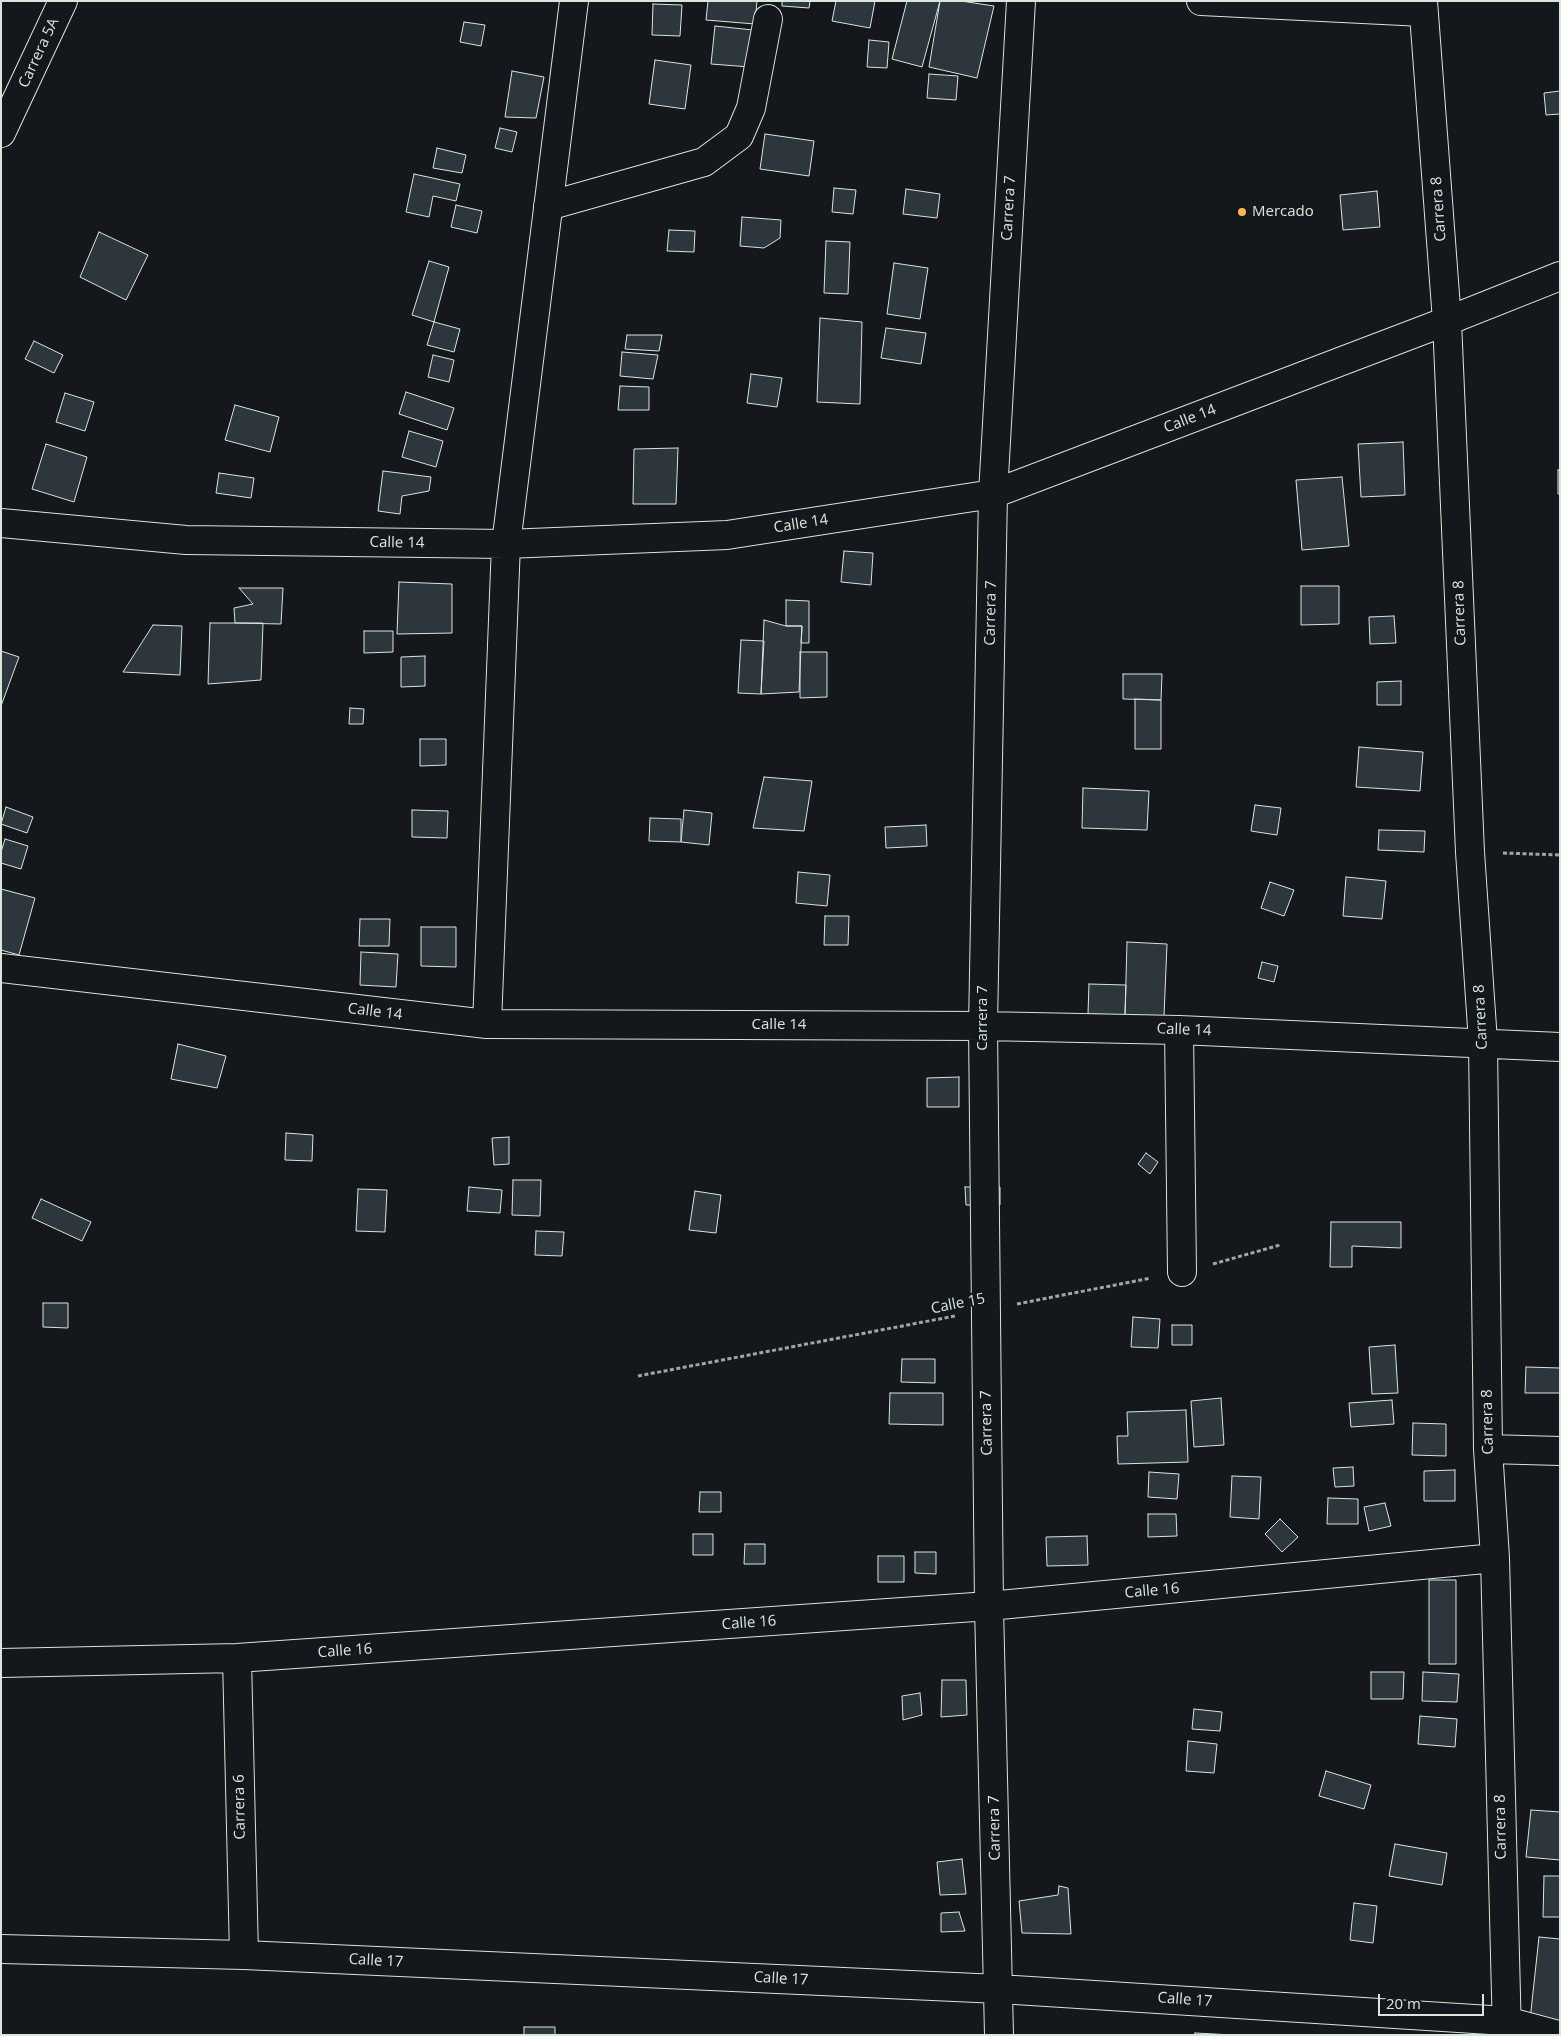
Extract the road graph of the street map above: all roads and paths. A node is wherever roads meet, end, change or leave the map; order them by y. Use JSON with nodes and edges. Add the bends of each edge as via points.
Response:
{"nodes":[{"id":1,"x":63,"y":1,"type":"edge"},
{"id":2,"x":574,"y":1,"type":"edge"},
{"id":3,"x":1021,"y":1,"type":"edge"},
{"id":4,"x":1201,"y":1,"type":"edge"},
{"id":5,"x":1423,"y":7,"type":"edge"},
{"id":6,"x":768,"y":19,"type":"dead end"},
{"id":7,"x":1,"y":133,"type":"edge"},
{"id":8,"x":548,"y":206,"type":"junction"},
{"id":9,"x":1560,"y":276,"type":"edge"},
{"id":10,"x":1447,"y":321,"type":"junction"},
{"id":11,"x":993,"y":494,"type":"junction"},
{"id":12,"x":1,"y":523,"type":"edge"},
{"id":13,"x":506,"y":544,"type":"junction"},
{"id":14,"x":1470,"y":852,"type":"junction"},
{"id":15,"x":1560,"y":855,"type":"edge"},
{"id":16,"x":1,"y":968,"type":"edge"},
{"id":17,"x":487,"y":1024,"type":"junction"},
{"id":18,"x":983,"y":1026,"type":"junction"},
{"id":19,"x":1179,"y":1030,"type":"junction"},
{"id":20,"x":1483,"y":1042,"type":"junction"},
{"id":21,"x":1560,"y":1047,"type":"edge"},
{"id":22,"x":1280,"y":1245,"type":"dead end"},
{"id":23,"x":1182,"y":1272,"type":"junction"},
{"id":24,"x":985,"y":1310,"type":"junction"},
{"id":25,"x":638,"y":1376,"type":"dead end"},
{"id":26,"x":1488,"y":1449,"type":"junction"},
{"id":27,"x":1560,"y":1451,"type":"edge"},
{"id":28,"x":1495,"y":1558,"type":"junction"},
{"id":29,"x":989,"y":1606,"type":"junction"},
{"id":30,"x":237,"y":1658,"type":"junction"},
{"id":31,"x":1,"y":1663,"type":"edge"},
{"id":32,"x":1,"y":1949,"type":"edge"},
{"id":33,"x":244,"y":1955,"type":"junction"},
{"id":34,"x":999,"y":1989,"type":"junction"},
{"id":35,"x":1506,"y":2028,"type":"edge"},
{"id":36,"x":999,"y":2035,"type":"edge"},
{"id":37,"x":1558,"y":2035,"type":"edge"}],
"edges":[{"from":1,"to":7,"type":"street","name":"Carrera 5A"},
{"from":2,"to":8,"type":"street"},
{"from":3,"to":11,"type":"street","name":"Carrera 7"},
{"from":4,"to":5,"type":"street"},
{"from":5,"to":10,"type":"street","name":"Carrera 8"},
{"from":6,"to":8,"type":"street","via":[[751,108],[739,136],[704,162]]},
{"from":8,"to":13,"type":"street"},
{"from":9,"to":10,"type":"street","name":"Calle 14"},
{"from":10,"to":11,"type":"street","name":"Calle 14"},
{"from":10,"to":14,"type":"street","name":"Carrera 8"},
{"from":11,"to":13,"type":"street","name":"Calle 14","via":[[727,535]]},
{"from":11,"to":18,"type":"street","name":"Carrera 7"},
{"from":12,"to":13,"type":"street","name":"Calle 14","via":[[186,540]]},
{"from":13,"to":17,"type":"street"},
{"from":14,"to":15,"type":"path"},
{"from":14,"to":20,"type":"street","name":"Carrera 8"},
{"from":16,"to":17,"type":"street","name":"Calle 14"},
{"from":17,"to":18,"type":"street","name":"Calle 14"},
{"from":18,"to":19,"type":"street","name":"Calle 14"},
{"from":18,"to":24,"type":"street","name":"Carrera 7"},
{"from":19,"to":20,"type":"street","name":"Calle 14"},
{"from":19,"to":23,"type":"street"},
{"from":20,"to":21,"type":"street","name":"Calle 14"},
{"from":20,"to":26,"type":"street","name":"Carrera 8"},
{"from":22,"to":23,"type":"path","name":"Calle 15"},
{"from":23,"to":24,"type":"path","name":"Calle 15"},
{"from":24,"to":25,"type":"path","name":"Calle 15"},
{"from":24,"to":29,"type":"street","name":"Carrera 7"},
{"from":26,"to":27,"type":"street"},
{"from":26,"to":28,"type":"street","name":"Carrera 8"},
{"from":28,"to":29,"type":"street","name":"Calle 16"},
{"from":28,"to":35,"type":"street","name":"Carrera 8"},
{"from":29,"to":30,"type":"street","name":"Calle 16"},
{"from":29,"to":34,"type":"street","name":"Carrera 7"},
{"from":30,"to":31,"type":"street","name":"Calle 16"},
{"from":30,"to":33,"type":"street","name":"Carrera 6"},
{"from":32,"to":33,"type":"street","name":"Calle 17"},
{"from":33,"to":34,"type":"street","name":"Calle 17"},
{"from":34,"to":35,"type":"street","name":"Calle 17"},
{"from":34,"to":36,"type":"street","name":"Carrera 7"},
{"from":35,"to":37,"type":"street","name":"Calle 17"}]}
